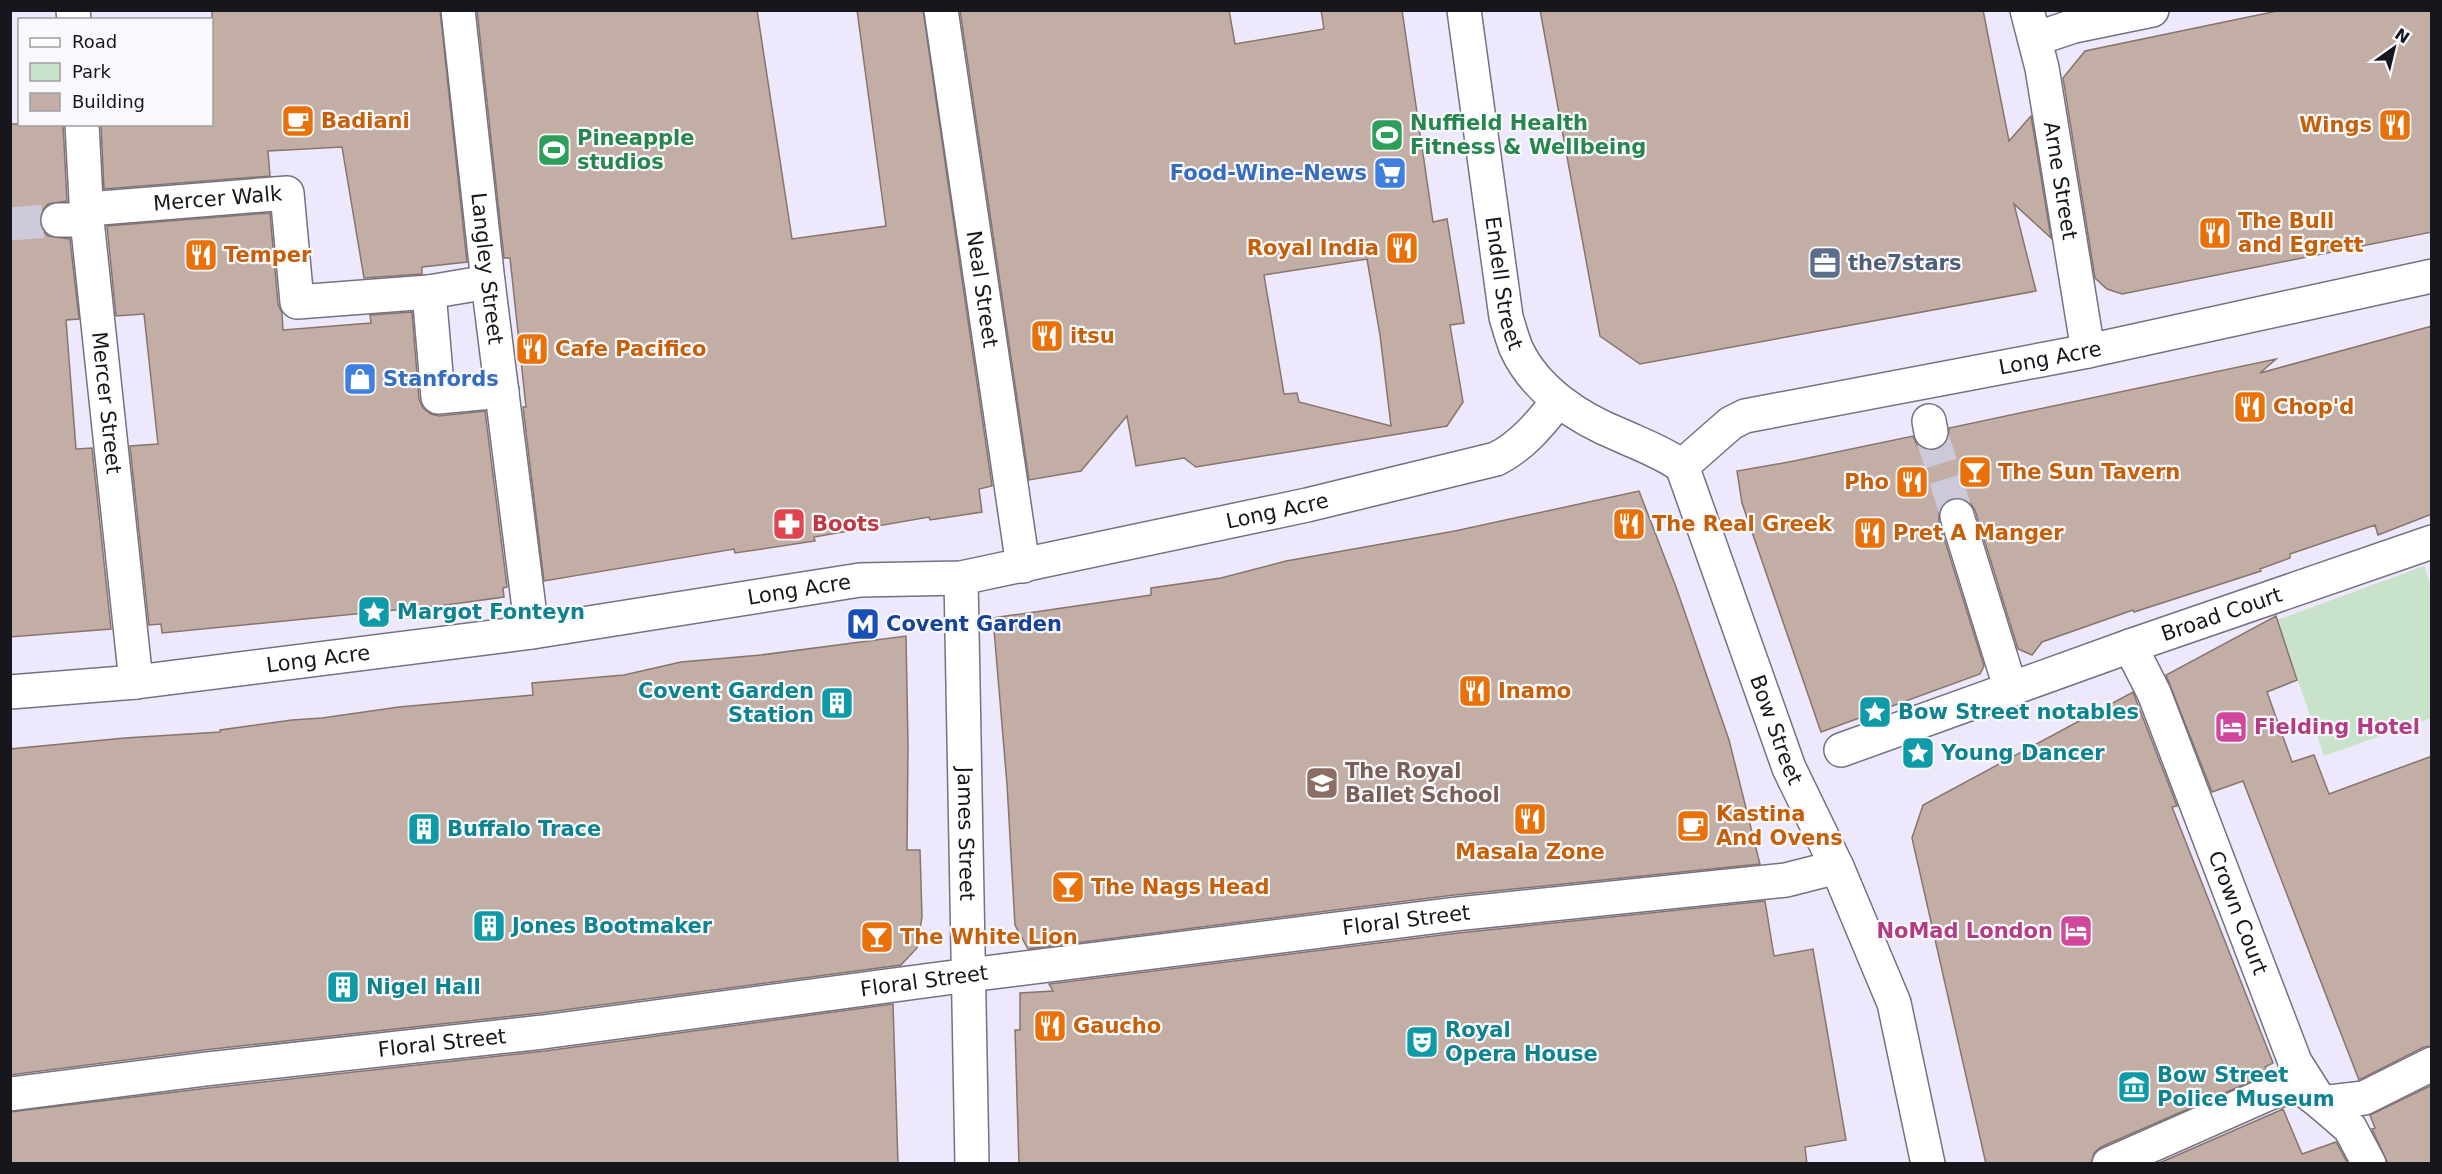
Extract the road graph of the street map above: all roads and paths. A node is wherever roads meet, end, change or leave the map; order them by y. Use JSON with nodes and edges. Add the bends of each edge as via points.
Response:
{"nodes":[{"id":1,"x":458,"y":10,"type":"edge"},
{"id":2,"x":941,"y":10,"type":"edge"},
{"id":3,"x":1464,"y":10,"type":"edge"},
{"id":4,"x":2152,"y":10,"type":"edge"},
{"id":5,"x":2031,"y":25,"type":"edge"},
{"id":6,"x":82,"y":126,"type":"edge"},
{"id":7,"x":78,"y":216,"type":"junction"},
{"id":8,"x":2432,"y":276,"type":"edge"},
{"id":9,"x":488,"y":282,"type":"junction"},
{"id":10,"x":429,"y":292,"type":"junction"},
{"id":11,"x":2088,"y":351,"type":"junction"},
{"id":12,"x":502,"y":391,"type":"junction"},
{"id":13,"x":1558,"y":401,"type":"junction"},
{"id":14,"x":1682,"y":466,"type":"junction"},
{"id":15,"x":1957,"y":516,"type":"tunnel mouth"},
{"id":16,"x":2432,"y":542,"type":"edge"},
{"id":17,"x":1023,"y":566,"type":"junction"},
{"id":18,"x":961,"y":578,"type":"junction"},
{"id":19,"x":532,"y":632,"type":"junction"},
{"id":20,"x":2130,"y":646,"type":"junction"},
{"id":21,"x":136,"y":682,"type":"junction"},
{"id":22,"x":2011,"y":690,"type":"junction"},
{"id":23,"x":10,"y":693,"type":"edge"},
{"id":24,"x":1841,"y":750,"type":"dead end"},
{"id":25,"x":1837,"y":867,"type":"junction"},
{"id":26,"x":969,"y":975,"type":"junction"},
{"id":27,"x":2432,"y":1064,"type":"edge"},
{"id":28,"x":10,"y":1094,"type":"edge"},
{"id":29,"x":2321,"y":1103,"type":"junction"},
{"id":30,"x":972,"y":1164,"type":"edge"},
{"id":31,"x":1928,"y":1164,"type":"edge"},
{"id":32,"x":2109,"y":1164,"type":"edge"},
{"id":33,"x":2369,"y":1164,"type":"edge"}],
"edges":[{"from":1,"to":9,"type":"street","name":"Langley Street"},
{"from":2,"to":17,"type":"street","name":"Neal Street"},
{"from":3,"to":13,"type":"street","name":"Endell Street","via":[[1506,317],[1516,348],[1527,366]]},
{"from":4,"to":5,"type":"street","via":[[2074,26]]},
{"from":5,"to":11,"type":"street","name":"Arne Street","via":[[2042,68]]},
{"from":6,"to":7,"type":"street","name":"Mercer Street"},
{"from":7,"to":10,"type":"street","name":"Mercer Walk","via":[[287,193],[297,302]]},
{"from":7,"to":21,"type":"street","name":"Mercer Street"},
{"from":8,"to":11,"type":"street","name":"Long Acre"},
{"from":9,"to":10,"type":"street","name":"Mercer Walk"},
{"from":9,"to":12,"type":"street","name":"Langley Street"},
{"from":10,"to":12,"type":"street","via":[[438,397]]},
{"from":11,"to":14,"type":"street","name":"Long Acre","via":[[1746,416],[1731,423]]},
{"from":12,"to":19,"type":"street","name":"Langley Street"},
{"from":13,"to":14,"type":"street","name":"Endell Street"},
{"from":13,"to":17,"type":"street","name":"Long Acre","via":[[1509,453],[1496,459],[1307,505]]},
{"from":14,"to":25,"type":"street","name":"Bow Street","via":[[1790,768]]},
{"from":15,"to":22,"type":"street"},
{"from":16,"to":20,"type":"street","name":"Broad Court"},
{"from":17,"to":18,"type":"street","name":"Long Acre"},
{"from":18,"to":19,"type":"street","name":"Long Acre","via":[[860,580]]},
{"from":18,"to":26,"type":"street","name":"James Street"},
{"from":19,"to":21,"type":"street","name":"Long Acre"},
{"from":20,"to":22,"type":"street","name":"Broad Court"},
{"from":20,"to":29,"type":"street","name":"Crown Court","via":[[2154,693],[2295,1062]]},
{"from":21,"to":23,"type":"street","name":"Long Acre"},
{"from":22,"to":24,"type":"street","name":"Broad Court"},
{"from":25,"to":26,"type":"street","name":"Floral Street","via":[[1786,880],[1456,914]]},
{"from":25,"to":31,"type":"street","name":"Bow Street","via":[[1894,1003]]},
{"from":26,"to":28,"type":"street","name":"Floral Street","via":[[543,1032]]},
{"from":26,"to":30,"type":"street","name":"James Street"},
{"from":27,"to":29,"type":"street","via":[[2364,1098]]},
{"from":29,"to":32,"type":"street","via":[[2299,1086],[2272,1092]]},
{"from":29,"to":33,"type":"street","name":"Crown Court","via":[[2350,1128]]}]}
